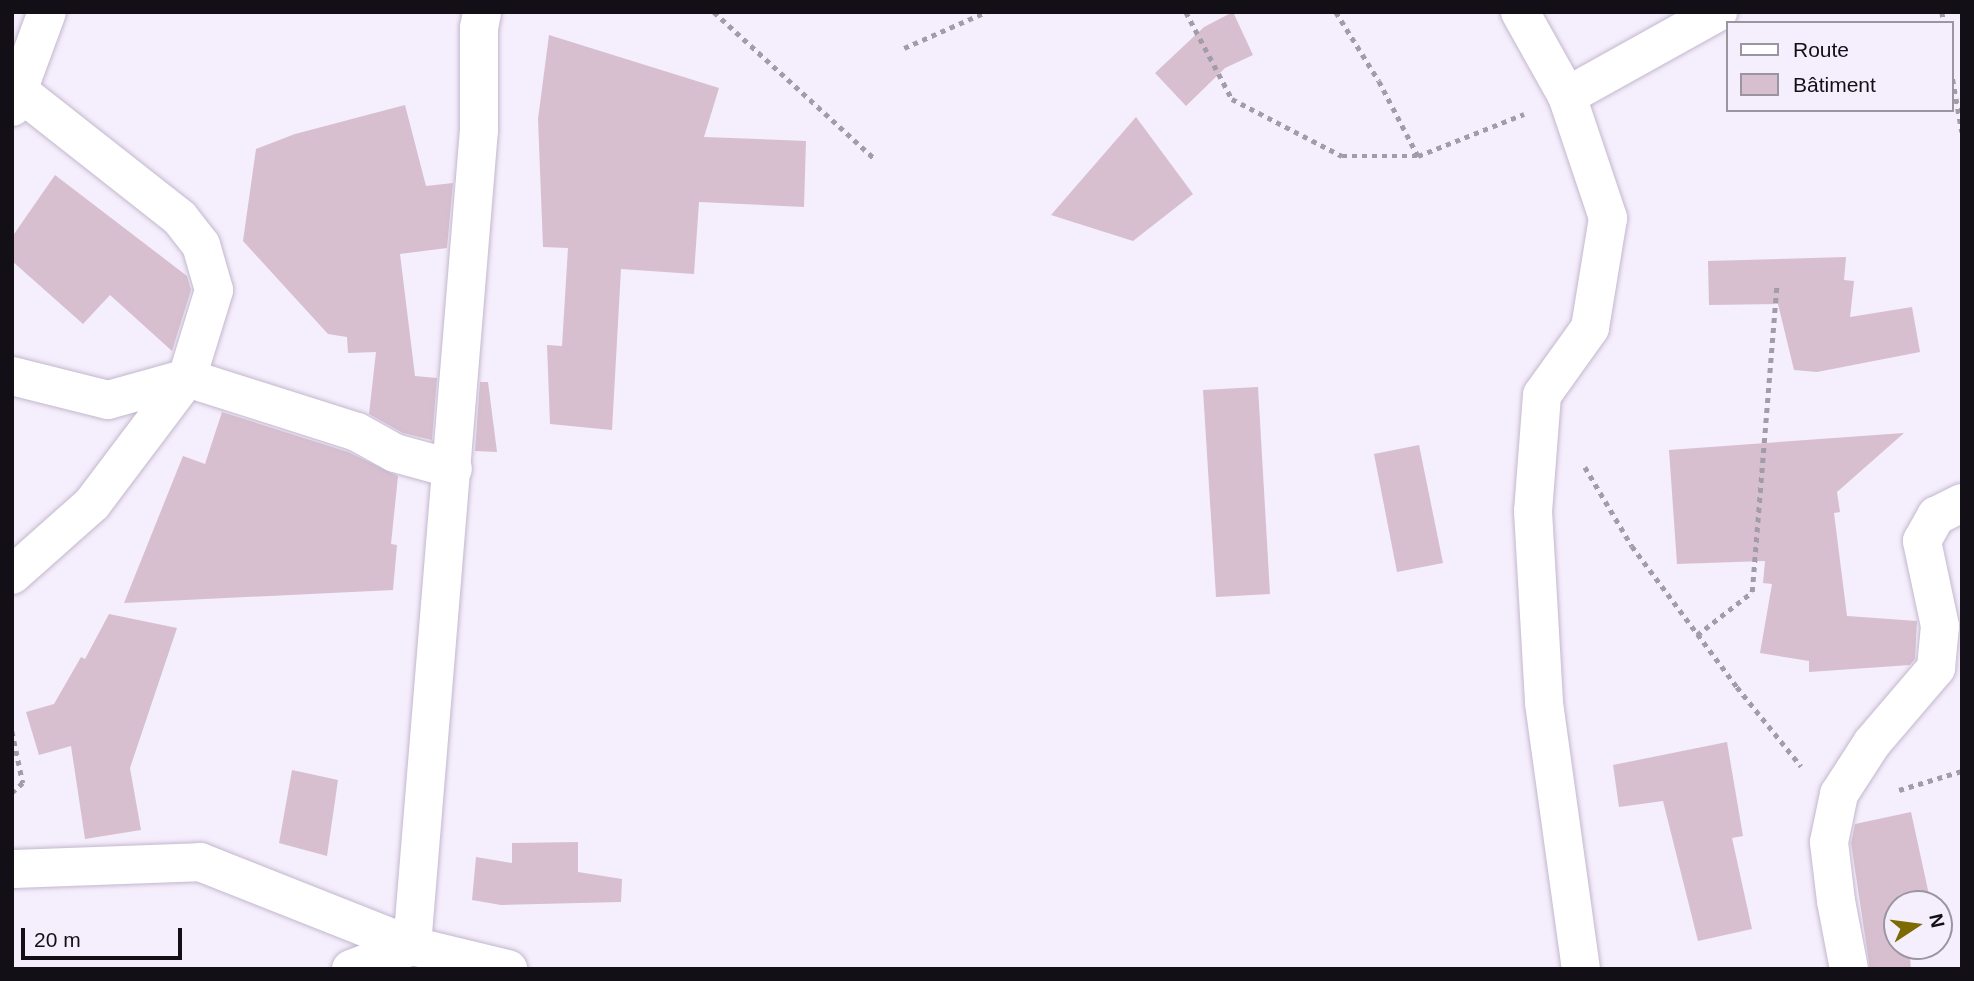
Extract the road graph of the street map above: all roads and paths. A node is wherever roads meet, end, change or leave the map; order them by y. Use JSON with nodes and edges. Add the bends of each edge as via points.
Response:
{"nodes":[{"id":1,"x":47,"y":12,"type":"edge"},
{"id":2,"x":482,"y":12,"type":"edge"},
{"id":3,"x":714,"y":12,"type":"edge"},
{"id":4,"x":986,"y":12,"type":"edge"},
{"id":5,"x":1186,"y":12,"type":"edge"},
{"id":6,"x":1336,"y":12,"type":"edge"},
{"id":7,"x":1520,"y":12,"type":"edge"},
{"id":8,"x":1718,"y":12,"type":"edge"},
{"id":9,"x":904,"y":48,"type":"dead end"},
{"id":10,"x":1953,"y":80,"type":"edge"},
{"id":11,"x":1567,"y":96,"type":"junction"},
{"id":12,"x":16,"y":100,"type":"edge"},
{"id":13,"x":1962,"y":132,"type":"edge"},
{"id":14,"x":1418,"y":156,"type":"junction"},
{"id":15,"x":876,"y":160,"type":"dead end"},
{"id":16,"x":1777,"y":284,"type":"dead end"},
{"id":17,"x":12,"y":376,"type":"edge"},
{"id":18,"x":187,"y":378,"type":"junction"},
{"id":19,"x":1584,"y":465,"type":"dead end"},
{"id":20,"x":453,"y":469,"type":"junction"},
{"id":21,"x":1962,"y":503,"type":"edge"},
{"id":22,"x":12,"y":575,"type":"edge"},
{"id":23,"x":1697,"y":635,"type":"junction"},
{"id":24,"x":12,"y":732,"type":"edge"},
{"id":25,"x":12,"y":793,"type":"edge"},
{"id":26,"x":1836,"y":808,"type":"junction"},
{"id":27,"x":12,"y":869,"type":"edge"},
{"id":28,"x":412,"y":946,"type":"junction"},
{"id":29,"x":351,"y":969,"type":"edge"},
{"id":30,"x":508,"y":969,"type":"edge"},
{"id":31,"x":1581,"y":969,"type":"edge"},
{"id":32,"x":1849,"y":969,"type":"edge"}],
"edges":[{"from":1,"to":12,"type":"street"},
{"from":2,"to":20,"type":"street","via":[[480,131]]},
{"from":3,"to":15,"type":"path"},
{"from":4,"to":9,"type":"path"},
{"from":5,"to":14,"type":"path","via":[[1231,99],[1342,156]]},
{"from":6,"to":14,"type":"path"},
{"from":7,"to":11,"type":"street"},
{"from":8,"to":11,"type":"street"},
{"from":10,"to":13,"type":"path"},
{"from":11,"to":14,"type":"path"},
{"from":11,"to":31,"type":"street","via":[[1608,218],[1590,328],[1542,395],[1533,511],[1544,702]]},
{"from":12,"to":18,"type":"street","via":[[180,218],[201,245],[214,290]]},
{"from":16,"to":23,"type":"path","via":[[1752,592]]},
{"from":17,"to":18,"type":"street","via":[[108,400]]},
{"from":18,"to":20,"type":"street","via":[[357,432],[395,453]]},
{"from":18,"to":22,"type":"street","via":[[92,504]]},
{"from":19,"to":23,"type":"path","via":[[1632,546]]},
{"from":20,"to":28,"type":"street"},
{"from":21,"to":26,"type":"street","via":[[1936,516],[1922,541],[1940,626],[1936,668],[1872,743],[1839,794]]},
{"from":23,"to":26,"type":"path"},
{"from":24,"to":25,"type":"path","via":[[23,783]]},
{"from":26,"to":32,"type":"street","via":[[1829,842]]},
{"from":27,"to":28,"type":"street","via":[[200,862]]},
{"from":28,"to":29,"type":"street"},
{"from":28,"to":30,"type":"street"}]}
